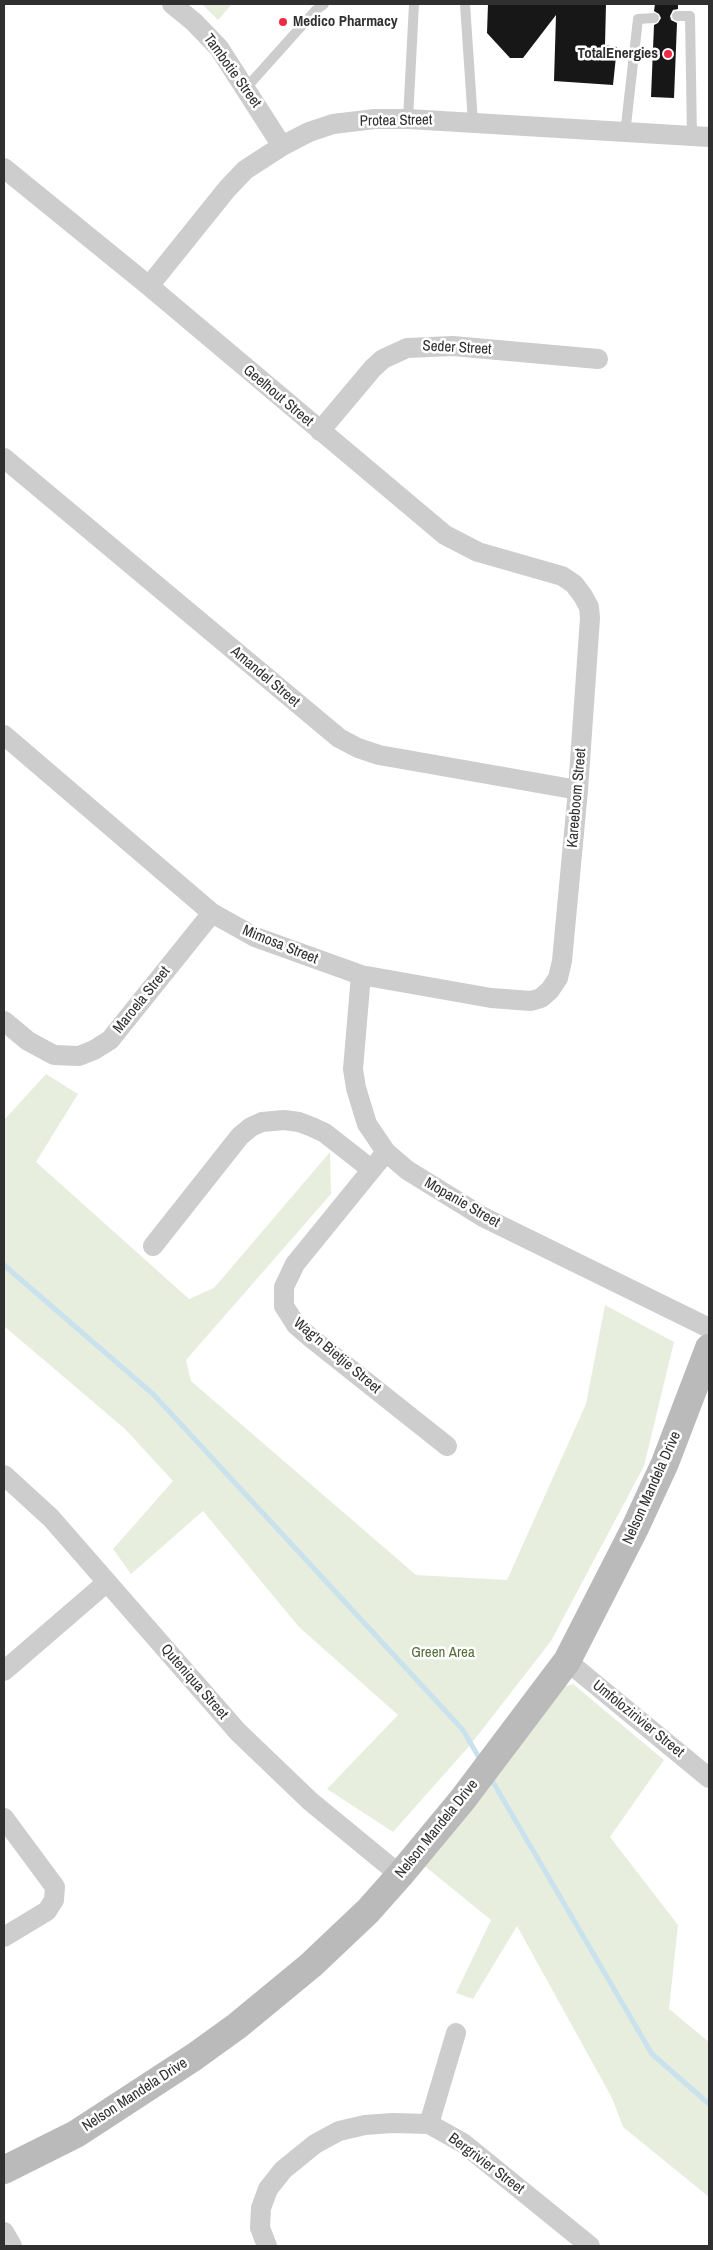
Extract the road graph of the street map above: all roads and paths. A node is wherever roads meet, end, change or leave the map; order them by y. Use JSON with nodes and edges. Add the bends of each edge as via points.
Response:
{"nodes":[{"id":1,"x":172,"y":4,"type":"edge"},
{"id":2,"x":324,"y":4,"type":"edge"},
{"id":3,"x":414,"y":4,"type":"edge"},
{"id":4,"x":465,"y":4,"type":"edge"},
{"id":5,"x":677,"y":16,"type":"dead end"},
{"id":6,"x":654,"y":18,"type":"dead end"},
{"id":7,"x":246,"y":88,"type":"junction"},
{"id":8,"x":408,"y":119,"type":"junction"},
{"id":9,"x":473,"y":123,"type":"junction"},
{"id":10,"x":625,"y":134,"type":"junction"},
{"id":11,"x":701,"y":137,"type":"edge"},
{"id":12,"x":282,"y":146,"type":"junction"},
{"id":13,"x":4,"y":168,"type":"edge"},
{"id":14,"x":149,"y":286,"type":"junction"},
{"id":15,"x":598,"y":359,"type":"dead end"},
{"id":16,"x":320,"y":431,"type":"junction"},
{"id":17,"x":4,"y":458,"type":"edge"},
{"id":18,"x":574,"y":584,"type":"joint"},
{"id":19,"x":4,"y":736,"type":"edge"},
{"id":20,"x":578,"y":790,"type":"junction"},
{"id":21,"x":212,"y":913,"type":"junction"},
{"id":22,"x":361,"y":976,"type":"junction"},
{"id":23,"x":531,"y":1001,"type":"joint"},
{"id":24,"x":4,"y":1021,"type":"edge"},
{"id":25,"x":386,"y":1152,"type":"junction"},
{"id":26,"x":371,"y":1169,"type":"junction"},
{"id":27,"x":153,"y":1246,"type":"dead end"},
{"id":28,"x":709,"y":1328,"type":"edge"},
{"id":29,"x":709,"y":1348,"type":"edge"},
{"id":30,"x":447,"y":1446,"type":"dead end"},
{"id":31,"x":4,"y":1475,"type":"edge"},
{"id":32,"x":106,"y":1583,"type":"junction"},
{"id":33,"x":567,"y":1661,"type":"junction"},
{"id":34,"x":4,"y":1671,"type":"edge"},
{"id":35,"x":709,"y":1778,"type":"edge"},
{"id":36,"x":4,"y":1818,"type":"edge"},
{"id":37,"x":400,"y":1875,"type":"junction"},
{"id":38,"x":4,"y":1937,"type":"edge"},
{"id":39,"x":456,"y":2033,"type":"dead end"},
{"id":40,"x":429,"y":2124,"type":"junction"},
{"id":41,"x":4,"y":2170,"type":"edge"},
{"id":42,"x":4,"y":2232,"type":"edge"},
{"id":43,"x":12,"y":2246,"type":"edge"},
{"id":44,"x":267,"y":2246,"type":"edge"},
{"id":45,"x":590,"y":2246,"type":"edge"}],
"edges":[{"from":1,"to":7,"type":"street","name":"Tambotie Street","via":[[219,48]]},
{"from":2,"to":7,"type":"lane"},
{"from":3,"to":8,"type":"lane"},
{"from":4,"to":9,"type":"lane"},
{"from":5,"to":11,"type":"lane","via":[[690,16]]},
{"from":6,"to":10,"type":"lane","via":[[638,18]]},
{"from":7,"to":12,"type":"street","name":"Tambotie Street"},
{"from":8,"to":9,"type":"street","name":"Protea Street"},
{"from":8,"to":12,"type":"street","name":"Protea Street","via":[[333,124]]},
{"from":9,"to":10,"type":"street","name":"Protea Street"},
{"from":10,"to":11,"type":"street","name":"Protea Street"},
{"from":12,"to":14,"type":"street","name":"Protea Street","via":[[245,170]]},
{"from":13,"to":14,"type":"street","name":"Geelhout Street"},
{"from":14,"to":16,"type":"street","name":"Geelhout Street"},
{"from":15,"to":16,"type":"street","name":"Seder Street","via":[[453,346],[407,348],[383,359],[373,368]]},
{"from":16,"to":18,"type":"street","name":"Geelhout Street","via":[[445,535],[478,552],[550,571]]},
{"from":17,"to":20,"type":"street","name":"Amandel Street","via":[[339,738],[379,755]]},
{"from":18,"to":20,"type":"street","name":"Kareeboom Street","via":[[589,607],[590,618]]},
{"from":19,"to":21,"type":"street","name":"Mimosa Street"},
{"from":20,"to":23,"type":"street","name":"Kareeboom Street","via":[[562,961],[558,978],[550,990]]},
{"from":21,"to":22,"type":"street","name":"Mimosa Street","via":[[255,938]]},
{"from":21,"to":24,"type":"street","name":"Maroela Street","via":[[110,1040],[94,1050],[79,1056],[54,1055],[28,1041]]},
{"from":22,"to":23,"type":"street","name":"Mimosa Street","via":[[491,998]]},
{"from":22,"to":25,"type":"street","name":"Mopanie Street","via":[[353,1069],[367,1124]]},
{"from":25,"to":26,"type":"street","name":"Wag'n Bietjie Street"},
{"from":25,"to":28,"type":"street","name":"Mopanie Street","via":[[407,1170],[483,1217]]},
{"from":26,"to":27,"type":"street","via":[[312,1127],[284,1120],[262,1122],[240,1136]]},
{"from":26,"to":30,"type":"street","name":"Wag'n Bietjie Street","via":[[295,1264],[284,1287],[284,1306],[296,1325],[311,1338]]},
{"from":29,"to":33,"type":"street","name":"Nelson Mandela Drive","via":[[665,1463]]},
{"from":31,"to":32,"type":"street","name":"Quteniqua Street","via":[[51,1518]]},
{"from":32,"to":34,"type":"street"},
{"from":32,"to":37,"type":"street","name":"Quteniqua Street","via":[[238,1732],[310,1801]]},
{"from":33,"to":35,"type":"street","name":"Umfolozirivier Street"},
{"from":33,"to":37,"type":"street","name":"Nelson Mandela Drive","via":[[463,1799]]},
{"from":36,"to":38,"type":"street","via":[[56,1887],[54,1900],[47,1911]]},
{"from":37,"to":41,"type":"street","name":"Nelson Mandela Drive","via":[[310,1965],[237,2026],[76,2134]]},
{"from":39,"to":40,"type":"street"},
{"from":40,"to":44,"type":"street","name":"Bergrivier Street","via":[[365,2125],[339,2131],[315,2144],[282,2170],[268,2189],[261,2208],[260,2228]]},
{"from":40,"to":45,"type":"street","name":"Bergrivier Street","via":[[484,2158]]},
{"from":42,"to":43,"type":"street"}]}
